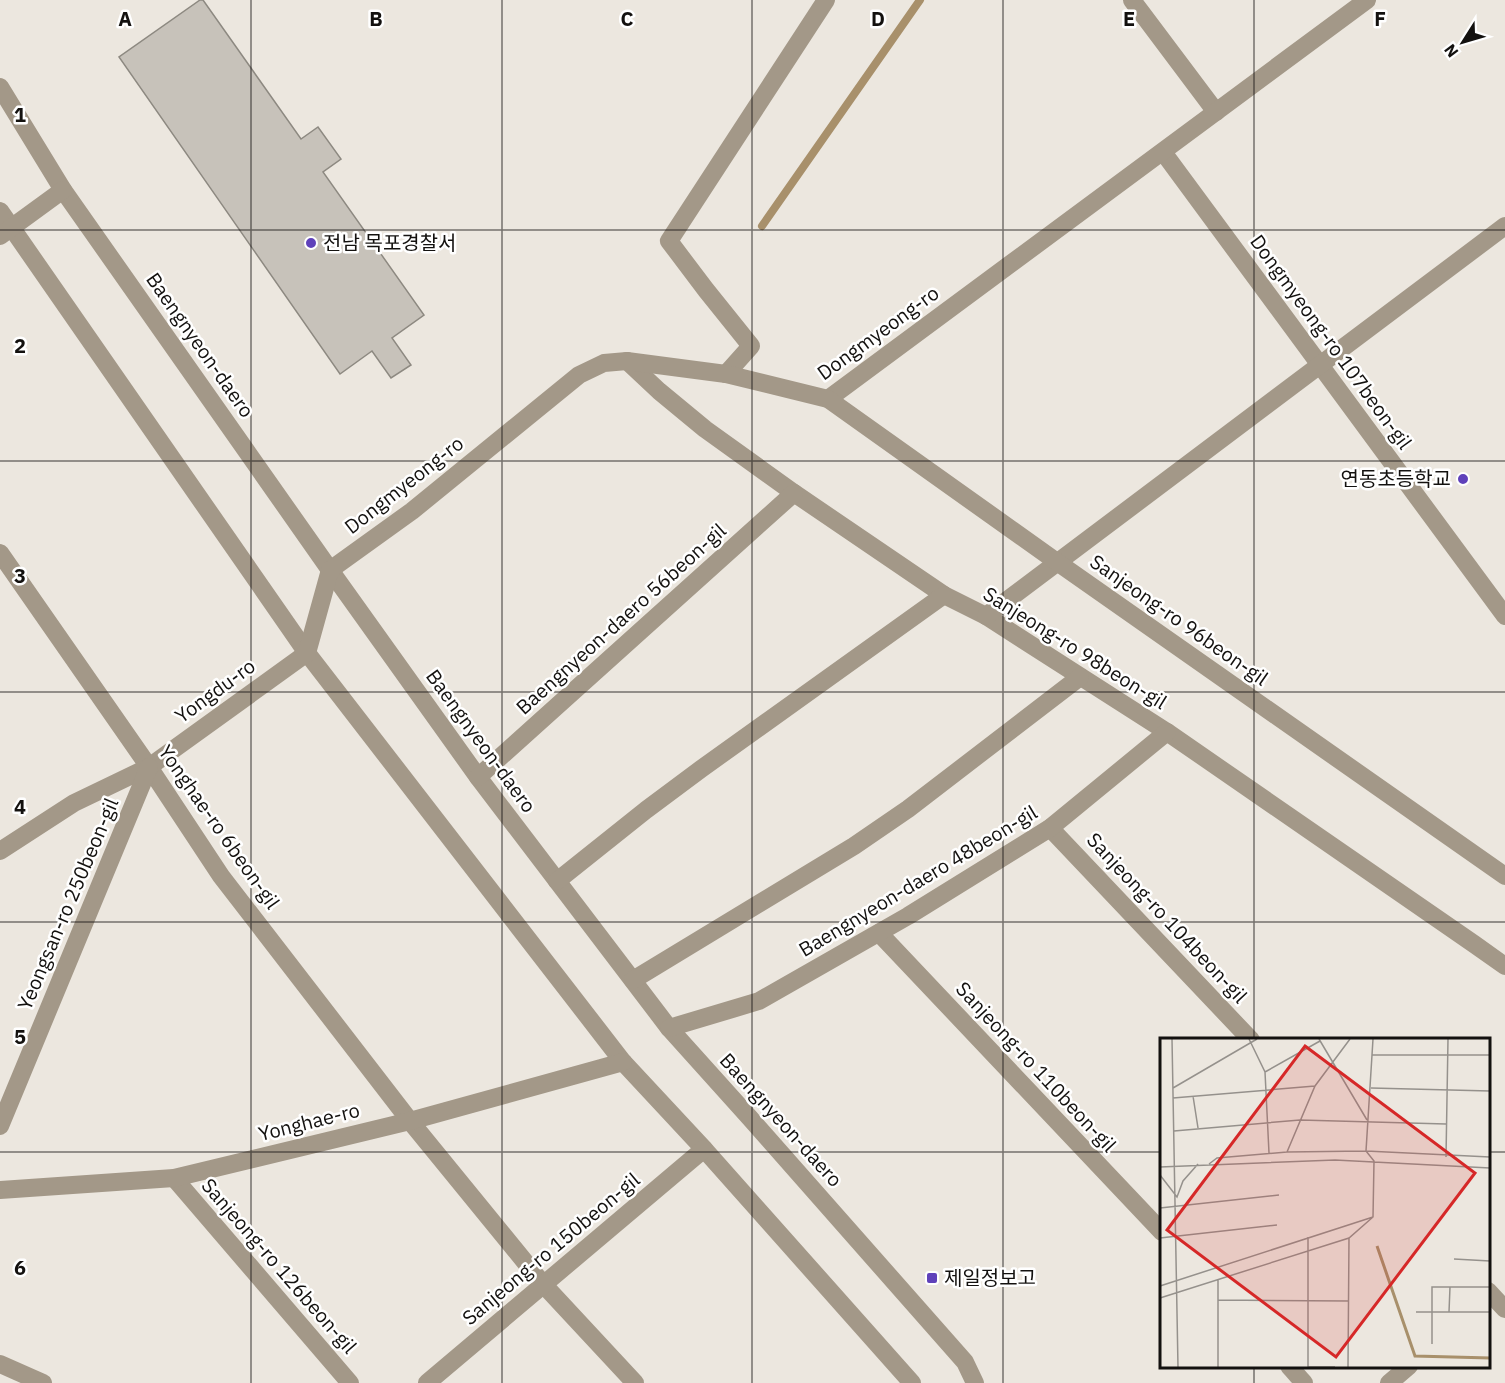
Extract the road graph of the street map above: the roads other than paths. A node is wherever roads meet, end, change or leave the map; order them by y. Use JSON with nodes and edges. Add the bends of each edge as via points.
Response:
{"nodes":[{"id":1,"x":826,"y":0,"type":"edge"},
{"id":2,"x":1132,"y":0,"type":"edge"},
{"id":3,"x":1367,"y":0,"type":"edge"},
{"id":4,"x":0,"y":87,"type":"edge"},
{"id":5,"x":1216,"y":112,"type":"junction"},
{"id":6,"x":1163,"y":152,"type":"junction"},
{"id":7,"x":63,"y":190,"type":"junction"},
{"id":8,"x":0,"y":211,"type":"edge"},
{"id":9,"x":1505,"y":226,"type":"edge"},
{"id":10,"x":4,"y":231,"type":"edge"},
{"id":11,"x":627,"y":361,"type":"junction"},
{"id":12,"x":1320,"y":365,"type":"junction"},
{"id":13,"x":726,"y":374,"type":"junction"},
{"id":14,"x":828,"y":399,"type":"junction"},
{"id":15,"x":794,"y":493,"type":"junction"},
{"id":16,"x":0,"y":554,"type":"edge"},
{"id":17,"x":1057,"y":562,"type":"junction"},
{"id":18,"x":330,"y":570,"type":"junction"},
{"id":19,"x":944,"y":595,"type":"junction"},
{"id":20,"x":986,"y":616,"type":"junction"},
{"id":21,"x":1505,"y":616,"type":"edge"},
{"id":22,"x":307,"y":652,"type":"junction"},
{"id":23,"x":1080,"y":676,"type":"junction"},
{"id":24,"x":1167,"y":732,"type":"junction"},
{"id":25,"x":149,"y":766,"type":"junction"},
{"id":26,"x":478,"y":777,"type":"junction"},
{"id":27,"x":1050,"y":828,"type":"junction"},
{"id":28,"x":0,"y":851,"type":"edge"},
{"id":29,"x":1505,"y":876,"type":"edge"},
{"id":30,"x":557,"y":881,"type":"junction"},
{"id":31,"x":879,"y":933,"type":"junction"},
{"id":32,"x":1505,"y":966,"type":"edge"},
{"id":33,"x":633,"y":980,"type":"junction"},
{"id":34,"x":669,"y":1028,"type":"junction"},
{"id":35,"x":1249,"y":1038,"type":"edge"},
{"id":36,"x":623,"y":1062,"type":"junction"},
{"id":37,"x":410,"y":1121,"type":"junction"},
{"id":38,"x":0,"y":1126,"type":"edge"},
{"id":39,"x":704,"y":1149,"type":"junction"},
{"id":40,"x":174,"y":1178,"type":"junction"},
{"id":41,"x":0,"y":1190,"type":"edge"},
{"id":42,"x":1160,"y":1231,"type":"edge"},
{"id":43,"x":543,"y":1284,"type":"junction"},
{"id":44,"x":0,"y":1364,"type":"edge"},
{"id":45,"x":1290,"y":1368,"type":"edge"},
{"id":46,"x":1408,"y":1368,"type":"edge"},
{"id":47,"x":44,"y":1383,"type":"edge"},
{"id":48,"x":350,"y":1383,"type":"edge"},
{"id":49,"x":427,"y":1383,"type":"edge"},
{"id":50,"x":635,"y":1383,"type":"edge"},
{"id":51,"x":912,"y":1383,"type":"edge"},
{"id":52,"x":975,"y":1383,"type":"edge"},
{"id":53,"x":1304,"y":1383,"type":"edge"},
{"id":54,"x":1389,"y":1383,"type":"edge"}],
"edges":[{"from":1,"to":13,"type":"street","via":[[669,241],[751,346]]},
{"from":2,"to":5,"type":"street"},
{"from":3,"to":5,"type":"street","name":"Dongmyeong-ro"},
{"from":4,"to":7,"type":"street","name":"Baengnyeon-daero"},
{"from":5,"to":6,"type":"street","name":"Dongmyeong-ro"},
{"from":6,"to":12,"type":"street","name":"Dongmyeong-ro 107beon-gil"},
{"from":6,"to":14,"type":"street","name":"Dongmyeong-ro"},
{"from":7,"to":10,"type":"street"},
{"from":7,"to":18,"type":"street","name":"Baengnyeon-daero"},
{"from":8,"to":10,"type":"street"},
{"from":9,"to":12,"type":"street"},
{"from":10,"to":22,"type":"street"},
{"from":11,"to":13,"type":"street","name":"Dongmyeong-ro"},
{"from":11,"to":15,"type":"street","name":"Sanjeong-ro 98beon-gil","via":[[705,429]]},
{"from":11,"to":18,"type":"street","name":"Dongmyeong-ro","via":[[604,363],[579,375],[411,511]]},
{"from":12,"to":17,"type":"street"},
{"from":12,"to":21,"type":"street","name":"Dongmyeong-ro 107beon-gil"},
{"from":13,"to":14,"type":"street","name":"Dongmyeong-ro"},
{"from":14,"to":17,"type":"street","name":"Sanjeong-ro 96beon-gil"},
{"from":15,"to":19,"type":"street","name":"Sanjeong-ro 98beon-gil"},
{"from":15,"to":26,"type":"street","name":"Baengnyeon-daero 56beon-gil"},
{"from":16,"to":25,"type":"street","name":"Yonghae-ro 6beon-gil"},
{"from":17,"to":20,"type":"street"},
{"from":17,"to":29,"type":"street","name":"Sanjeong-ro 96beon-gil"},
{"from":18,"to":22,"type":"street"},
{"from":18,"to":26,"type":"street","name":"Baengnyeon-daero"},
{"from":19,"to":20,"type":"street","name":"Sanjeong-ro 98beon-gil"},
{"from":19,"to":30,"type":"street","via":[[701,769]]},
{"from":20,"to":23,"type":"street","name":"Sanjeong-ro 98beon-gil"},
{"from":22,"to":25,"type":"street","name":"Yongdu-ro"},
{"from":22,"to":36,"type":"street"},
{"from":23,"to":24,"type":"street","name":"Sanjeong-ro 98beon-gil"},
{"from":23,"to":33,"type":"street","via":[[872,834]]},
{"from":24,"to":27,"type":"street","name":"Baengnyeon-daero 48beon-gil"},
{"from":24,"to":32,"type":"street","name":"Sanjeong-ro 98beon-gil"},
{"from":25,"to":28,"type":"street","name":"Yongdu-ro","via":[[74,803]]},
{"from":25,"to":37,"type":"street","name":"Yonghae-ro 6beon-gil","via":[[221,876]]},
{"from":25,"to":38,"type":"street","name":"Yeongsan-ro 250beon-gil"},
{"from":26,"to":30,"type":"street","name":"Baengnyeon-daero"},
{"from":27,"to":31,"type":"street","name":"Baengnyeon-daero 48beon-gil"},
{"from":27,"to":35,"type":"street","name":"Sanjeong-ro 104beon-gil"},
{"from":30,"to":33,"type":"street","name":"Baengnyeon-daero"},
{"from":31,"to":34,"type":"street","name":"Baengnyeon-daero 48beon-gil","via":[[759,1001]]},
{"from":31,"to":42,"type":"street","name":"Sanjeong-ro 110beon-gil"},
{"from":33,"to":34,"type":"street","name":"Baengnyeon-daero"},
{"from":34,"to":52,"type":"street","name":"Baengnyeon-daero","via":[[964,1362]]},
{"from":36,"to":37,"type":"street","name":"Yonghae-ro"},
{"from":36,"to":39,"type":"street"},
{"from":37,"to":40,"type":"street","name":"Yonghae-ro"},
{"from":37,"to":43,"type":"street","name":"Yonghae-ro 6beon-gil"},
{"from":39,"to":43,"type":"street","name":"Sanjeong-ro 150beon-gil"},
{"from":39,"to":51,"type":"street"},
{"from":40,"to":41,"type":"street","name":"Yonghae-ro"},
{"from":40,"to":48,"type":"street","name":"Sanjeong-ro 126beon-gil"},
{"from":43,"to":49,"type":"street","name":"Sanjeong-ro 150beon-gil"},
{"from":43,"to":50,"type":"street","name":"Yonghae-ro 6beon-gil"},
{"from":44,"to":47,"type":"street"},
{"from":45,"to":53,"type":"street"},
{"from":46,"to":54,"type":"street"}]}
